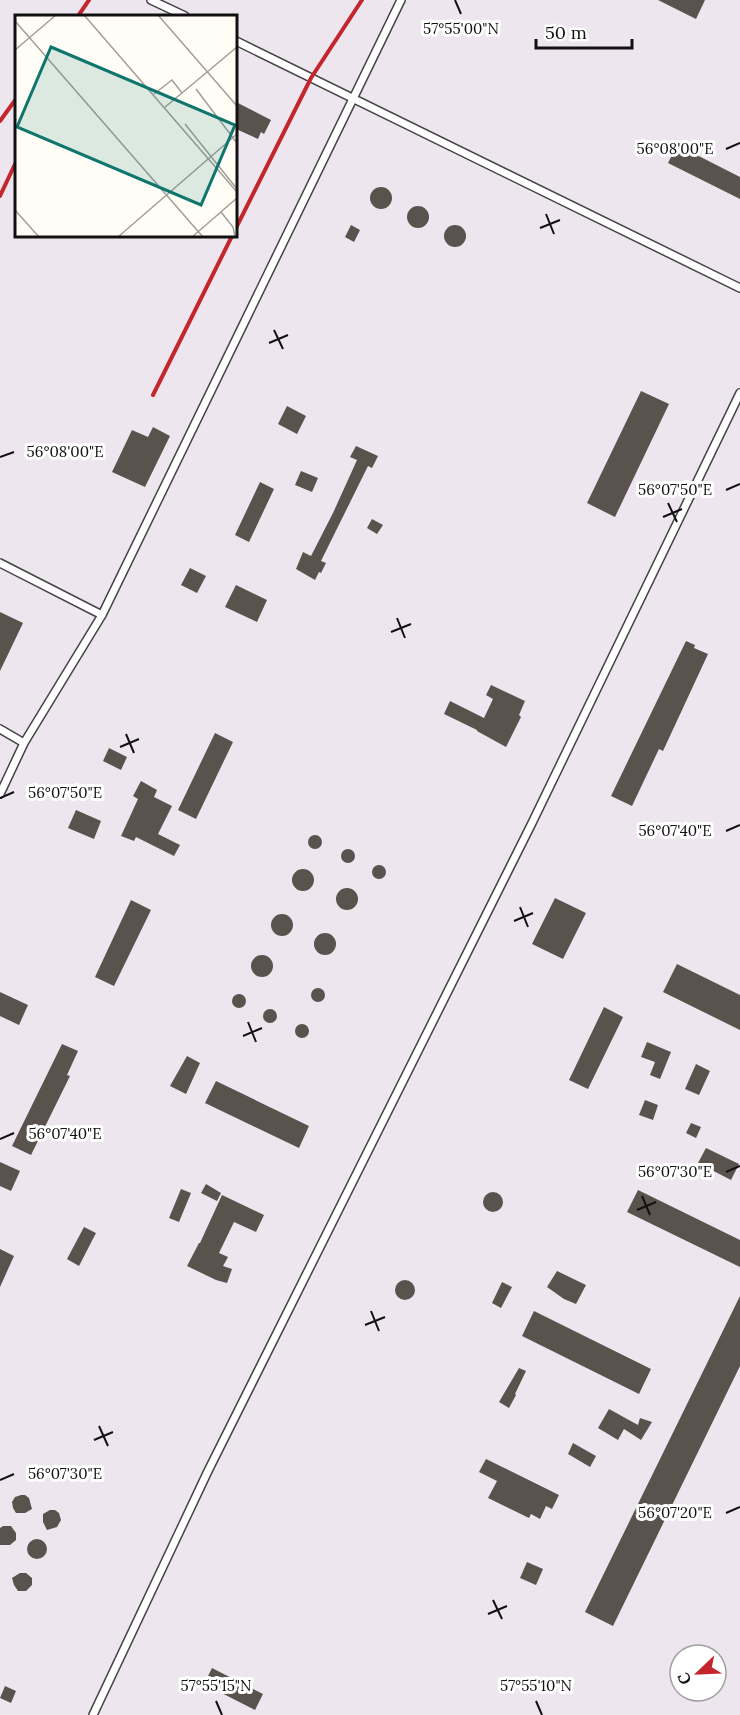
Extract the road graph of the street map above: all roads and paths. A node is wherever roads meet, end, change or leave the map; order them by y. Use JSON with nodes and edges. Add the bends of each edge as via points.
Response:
{"nodes":[{"id":1,"x":151,"y":0,"type":"edge"},
{"id":2,"x":400,"y":0,"type":"edge"},
{"id":3,"x":183,"y":15,"type":"edge"},
{"id":4,"x":237,"y":42,"type":"edge"},
{"id":5,"x":352,"y":99,"type":"junction"},
{"id":6,"x":740,"y":288,"type":"edge"},
{"id":7,"x":740,"y":393,"type":"edge"},
{"id":8,"x":0,"y":563,"type":"edge"},
{"id":9,"x":102,"y":615,"type":"junction"},
{"id":10,"x":0,"y":729,"type":"edge"},
{"id":11,"x":24,"y":743,"type":"junction"},
{"id":12,"x":0,"y":794,"type":"edge"},
{"id":13,"x":93,"y":1715,"type":"edge"}],
"edges":[{"from":1,"to":3,"type":"lane"},
{"from":2,"to":5,"type":"lane"},
{"from":4,"to":5,"type":"lane"},
{"from":5,"to":6,"type":"lane"},
{"from":5,"to":9,"type":"lane"},
{"from":7,"to":13,"type":"lane","via":[[532,823],[208,1471]]},
{"from":8,"to":9,"type":"lane"},
{"from":9,"to":11,"type":"lane"},
{"from":10,"to":11,"type":"lane"},
{"from":11,"to":12,"type":"lane"}]}
